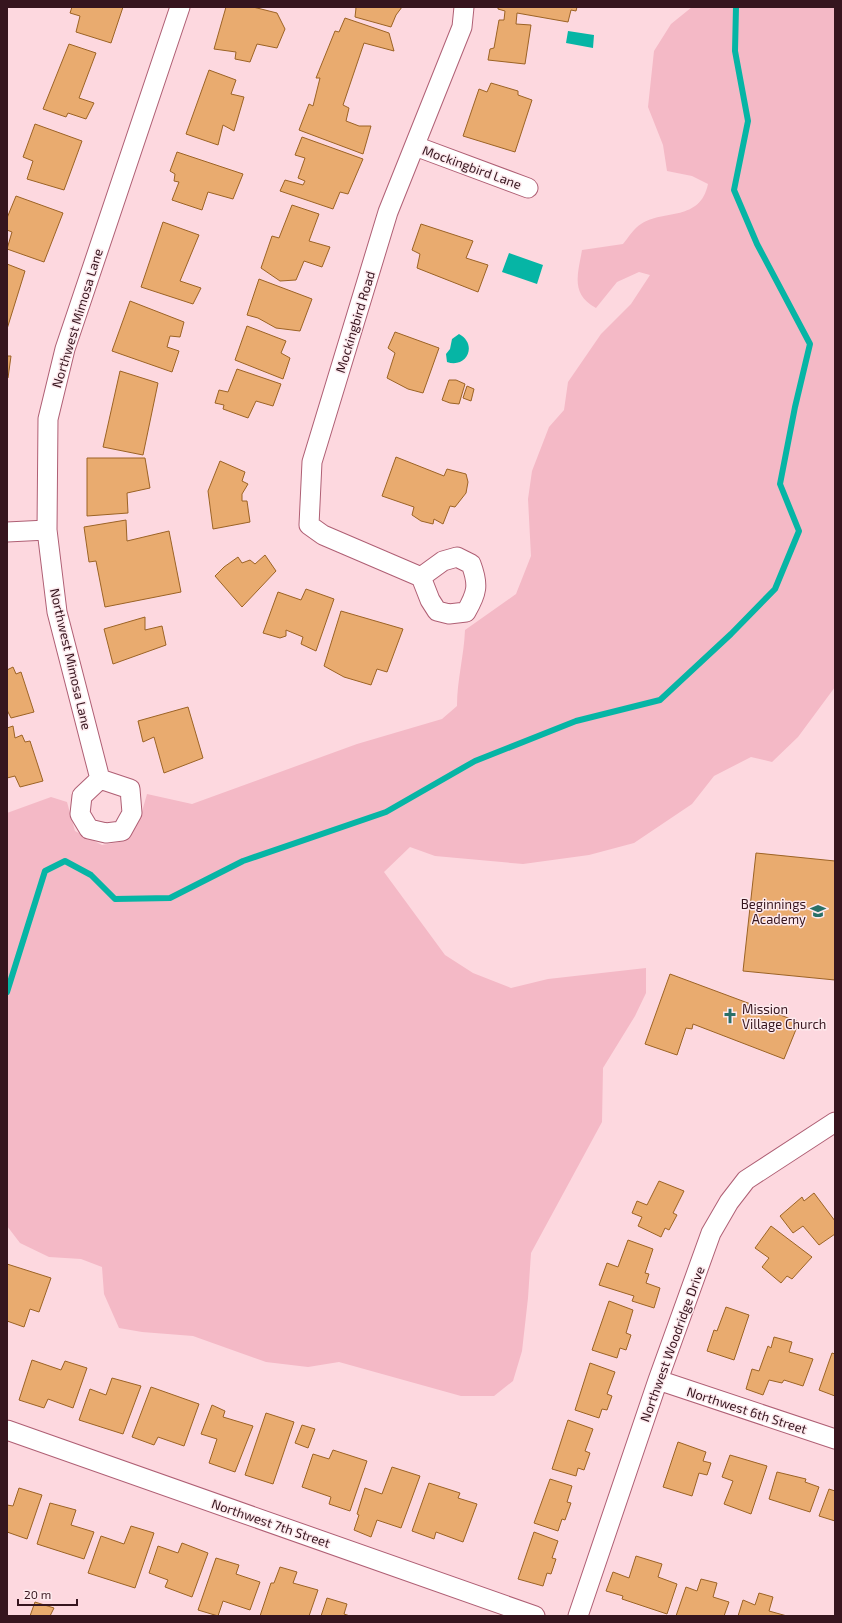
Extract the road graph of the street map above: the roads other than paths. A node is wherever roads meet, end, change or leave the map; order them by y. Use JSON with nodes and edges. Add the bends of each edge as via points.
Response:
{"nodes":[{"id":1,"x":180,"y":7,"type":"edge"},
{"id":2,"x":464,"y":7,"type":"edge"},
{"id":3,"x":415,"y":146,"type":"junction"},
{"id":4,"x":528,"y":188,"type":"dead end"},
{"id":5,"x":47,"y":530,"type":"junction"},
{"id":6,"x":7,"y":532,"type":"edge"},
{"id":7,"x":421,"y":577,"type":"dead end"},
{"id":8,"x":100,"y":779,"type":"dead end"},
{"id":9,"x":835,"y":1122,"type":"edge"},
{"id":10,"x":658,"y":1380,"type":"junction"},
{"id":11,"x":7,"y":1430,"type":"edge"},
{"id":12,"x":835,"y":1439,"type":"edge"},
{"id":13,"x":535,"y":1616,"type":"edge"},
{"id":14,"x":578,"y":1616,"type":"edge"}],
"edges":[{"from":1,"to":5,"type":"street","name":"Northwest Mimosa Lane","via":[[65,349],[48,419]]},
{"from":2,"to":3,"type":"street","name":"Mockingbird Road","via":[[462,26]]},
{"from":3,"to":4,"type":"street","name":"Mockingbird Lane"},
{"from":3,"to":7,"type":"street","name":"Mockingbird Road","via":[[388,212],[312,462],[309,525],[324,535]]},
{"from":5,"to":6,"type":"street"},
{"from":5,"to":8,"type":"street","name":"Northwest Mimosa Lane","via":[[58,612]]},
{"from":9,"to":10,"type":"street","name":"Northwest Woodridge Drive","via":[[746,1180],[728,1202],[711,1233]]},
{"from":10,"to":12,"type":"street","name":"Northwest 6th Street"},
{"from":10,"to":14,"type":"street","name":"Northwest Woodridge Drive"},
{"from":11,"to":13,"type":"street","name":"Northwest 7th Street"}]}
